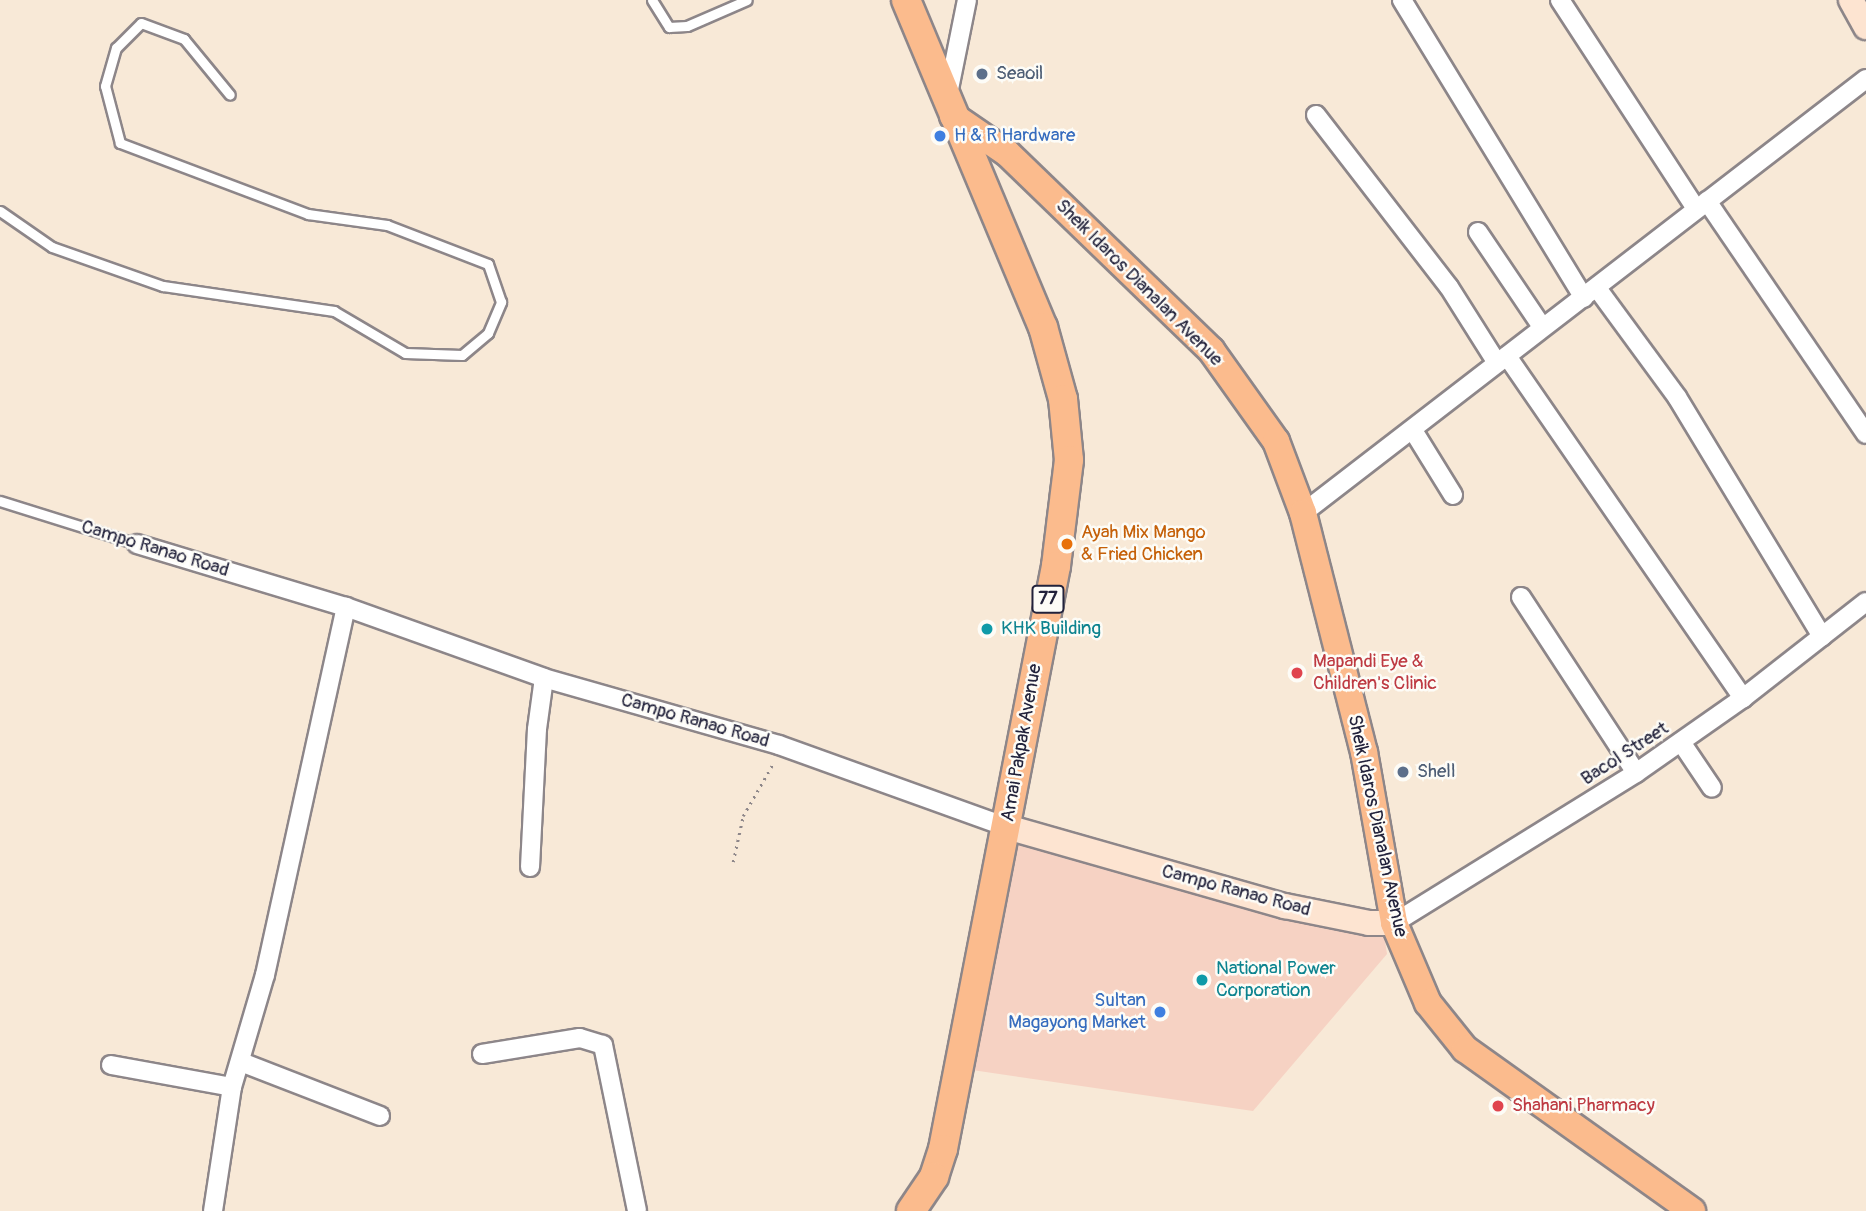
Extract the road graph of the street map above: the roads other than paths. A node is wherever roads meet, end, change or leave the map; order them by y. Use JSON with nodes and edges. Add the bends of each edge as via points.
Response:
{"nodes":[{"id":1,"x":652,"y":0,"type":"edge"},
{"id":2,"x":747,"y":0,"type":"edge"},
{"id":3,"x":906,"y":0,"type":"edge"},
{"id":4,"x":967,"y":0,"type":"edge"},
{"id":5,"x":1402,"y":0,"type":"edge"},
{"id":6,"x":1560,"y":0,"type":"edge"},
{"id":7,"x":1851,"y":0,"type":"edge"},
{"id":8,"x":1866,"y":27,"type":"edge"},
{"id":9,"x":1866,"y":79,"type":"edge"},
{"id":10,"x":230,"y":95,"type":"dead end"},
{"id":11,"x":950,"y":109,"type":"junction"},
{"id":12,"x":1316,"y":115,"type":"dead end"},
{"id":13,"x":1702,"y":205,"type":"junction"},
{"id":14,"x":0,"y":211,"type":"edge"},
{"id":15,"x":1478,"y":232,"type":"dead end"},
{"id":16,"x":1591,"y":293,"type":"junction"},
{"id":17,"x":1542,"y":327,"type":"junction"},
{"id":18,"x":1502,"y":360,"type":"junction"},
{"id":19,"x":1414,"y":432,"type":"junction"},
{"id":20,"x":1866,"y":434,"type":"edge"},
{"id":21,"x":1453,"y":495,"type":"dead end"},
{"id":22,"x":0,"y":501,"type":"edge"},
{"id":23,"x":1303,"y":513,"type":"junction"},
{"id":24,"x":137,"y":544,"type":"joint"},
{"id":25,"x":1521,"y":597,"type":"dead end"},
{"id":26,"x":1866,"y":602,"type":"edge"},
{"id":27,"x":346,"y":607,"type":"junction"},
{"id":28,"x":1822,"y":636,"type":"junction"},
{"id":29,"x":544,"y":678,"type":"junction"},
{"id":30,"x":1743,"y":698,"type":"junction"},
{"id":31,"x":1681,"y":741,"type":"junction"},
{"id":32,"x":1636,"y":773,"type":"junction"},
{"id":33,"x":1712,"y":788,"type":"dead end"},
{"id":34,"x":1007,"y":827,"type":"junction"},
{"id":35,"x":530,"y":867,"type":"dead end"},
{"id":36,"x":1394,"y":923,"type":"junction"},
{"id":37,"x":482,"y":1054,"type":"dead end"},
{"id":38,"x":241,"y":1062,"type":"junction"},
{"id":39,"x":111,"y":1065,"type":"dead end"},
{"id":40,"x":232,"y":1087,"type":"junction"},
{"id":41,"x":380,"y":1116,"type":"dead end"},
{"id":42,"x":213,"y":1211,"type":"edge"},
{"id":43,"x":637,"y":1211,"type":"edge"},
{"id":44,"x":911,"y":1211,"type":"edge"},
{"id":45,"x":1692,"y":1211,"type":"edge"}],
"edges":[{"from":1,"to":2,"type":"lane","via":[[669,27],[687,26]]},
{"from":3,"to":11,"type":"highway","name":"Amai Pakpak Avenue","number":"77"},
{"from":4,"to":11,"type":"street"},
{"from":5,"to":16,"type":"street"},
{"from":6,"to":13,"type":"street"},
{"from":7,"to":8,"type":"main road"},
{"from":9,"to":13,"type":"street"},
{"from":10,"to":14,"type":"lane","via":[[184,39],[141,23],[116,48],[105,86],[120,143],[308,214],[387,225],[488,264],[501,302],[488,333],[462,355],[405,352],[334,311],[163,286],[64,252]]},
{"from":11,"to":23,"type":"main road","name":"Sheik Idaros Dianalan Avenue","via":[[1007,153],[1211,350],[1276,441]]},
{"from":11,"to":34,"type":"highway","name":"Amai Pakpak Avenue","number":"77","via":[[1043,327],[1068,428],[1069,460],[1056,566]]},
{"from":12,"to":18,"type":"street"},
{"from":13,"to":16,"type":"street"},
{"from":13,"to":20,"type":"street"},
{"from":15,"to":17,"type":"street"},
{"from":16,"to":17,"type":"street"},
{"from":16,"to":28,"type":"street","via":[[1677,397]]},
{"from":17,"to":18,"type":"street"},
{"from":18,"to":19,"type":"street"},
{"from":18,"to":30,"type":"street"},
{"from":19,"to":21,"type":"street"},
{"from":19,"to":23,"type":"street"},
{"from":22,"to":24,"type":"lane","name":"Campo Ranao Road"},
{"from":23,"to":36,"type":"main road","name":"Sheik Idaros Dianalan Avenue","via":[[1364,752]]},
{"from":24,"to":27,"type":"street","name":"Campo Ranao Road"},
{"from":25,"to":32,"type":"street"},
{"from":26,"to":28,"type":"street","name":"Bacol Street"},
{"from":27,"to":29,"type":"street","name":"Campo Ranao Road"},
{"from":27,"to":38,"type":"street","via":[[310,785]]},
{"from":28,"to":30,"type":"street","name":"Bacol Street"},
{"from":29,"to":34,"type":"street","name":"Campo Ranao Road","via":[[779,745]]},
{"from":29,"to":35,"type":"street"},
{"from":30,"to":31,"type":"street","name":"Bacol Street"},
{"from":31,"to":32,"type":"street","name":"Bacol Street"},
{"from":31,"to":33,"type":"street"},
{"from":32,"to":36,"type":"street","name":"Bacol Street"},
{"from":34,"to":36,"type":"main road","name":"Campo Ranao Road","via":[[1285,906],[1369,923]]},
{"from":34,"to":44,"type":"highway","name":"Amai Pakpak Avenue","number":"77","via":[[940,1164]]},
{"from":36,"to":45,"type":"main road","name":"Sheik Idaros Dianalan Avenue","via":[[1428,1003],[1465,1049]]},
{"from":37,"to":43,"type":"street","via":[[580,1038],[603,1045]]},
{"from":38,"to":40,"type":"street"},
{"from":38,"to":41,"type":"street"},
{"from":39,"to":40,"type":"street"},
{"from":40,"to":42,"type":"street"}]}
